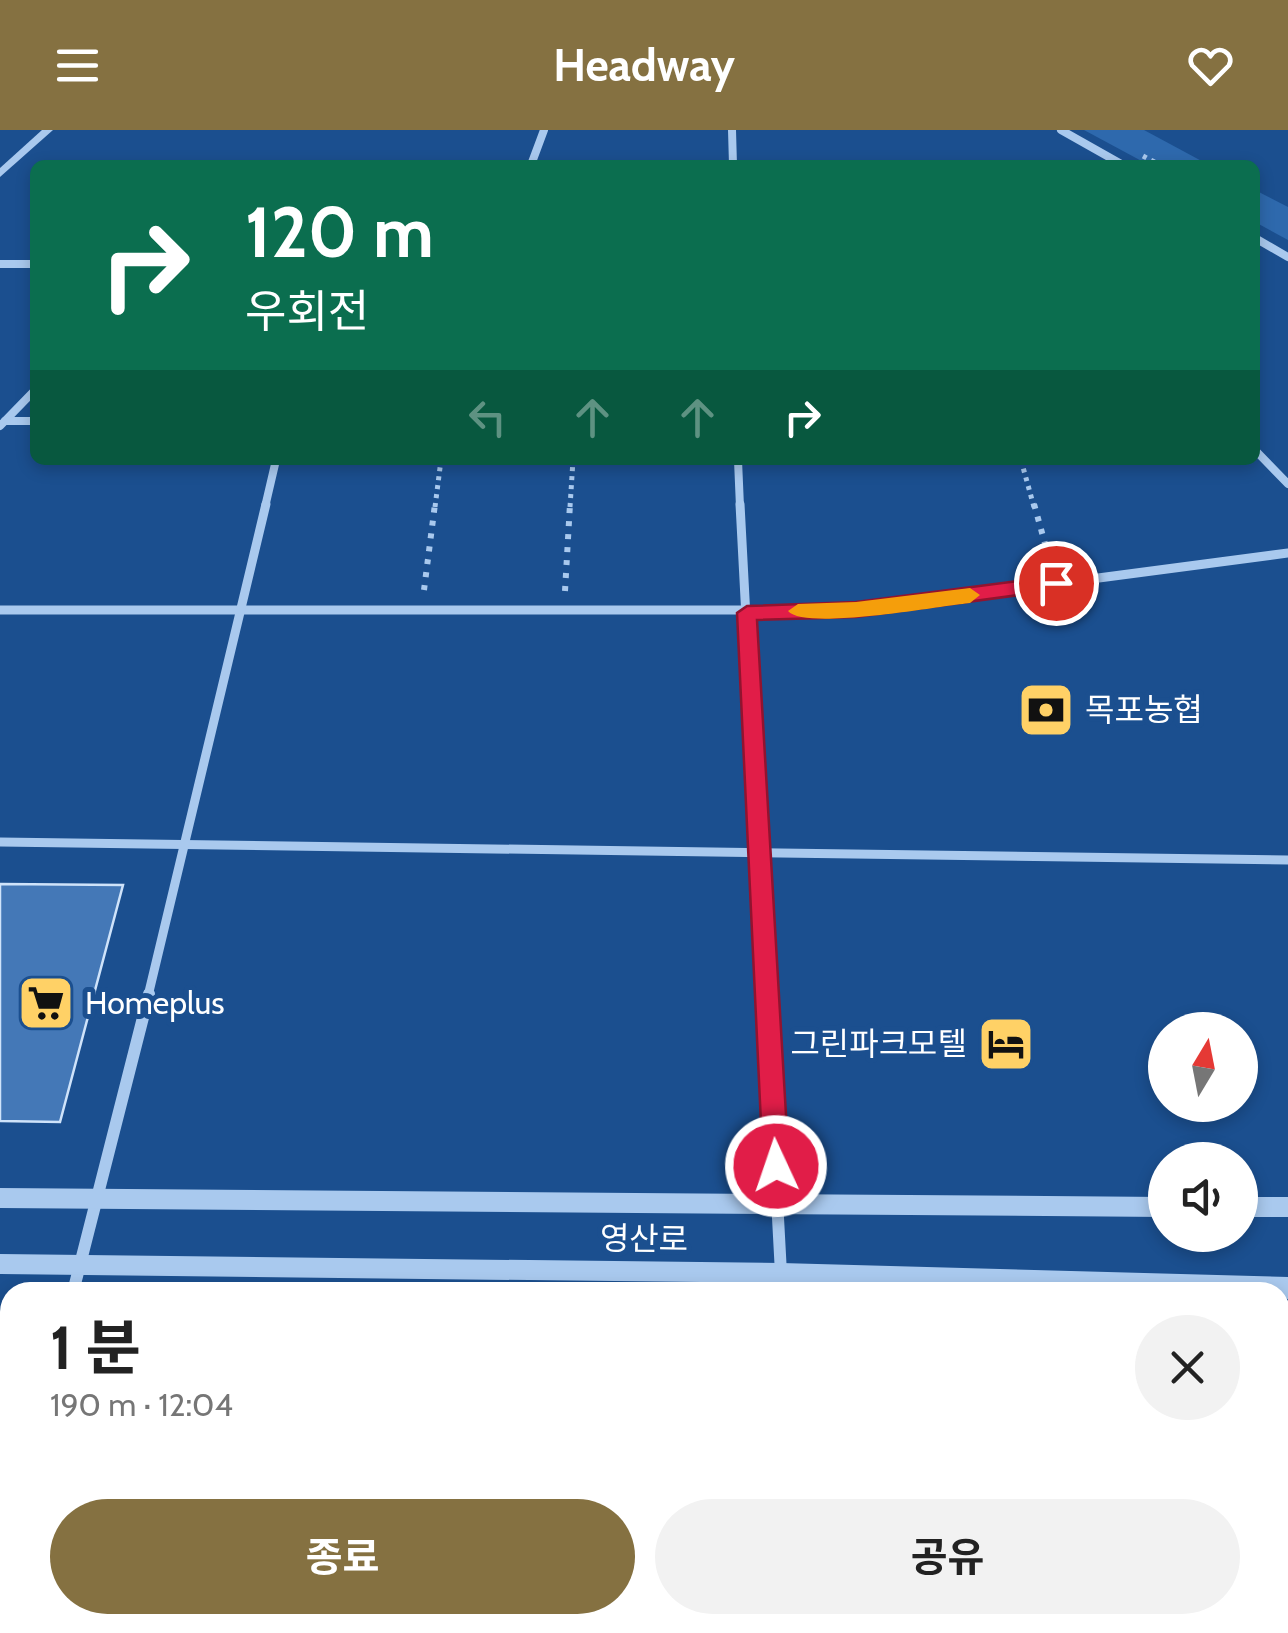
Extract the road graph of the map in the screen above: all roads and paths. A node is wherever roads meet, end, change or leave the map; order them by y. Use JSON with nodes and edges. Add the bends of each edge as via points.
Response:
{"nodes":[{"id":1,"x":48,"y":130,"type":"edge"},
{"id":2,"x":544,"y":130,"type":"edge"},
{"id":3,"x":732,"y":130,"type":"edge"},
{"id":4,"x":1061,"y":130,"type":"edge"},
{"id":5,"x":533,"y":160,"type":"edge"},
{"id":6,"x":733,"y":160,"type":"edge"},
{"id":7,"x":1114,"y":160,"type":"edge"},
{"id":8,"x":0,"y":174,"type":"edge"},
{"id":9,"x":1260,"y":241,"type":"edge"},
{"id":10,"x":1288,"y":256,"type":"edge"},
{"id":11,"x":0,"y":264,"type":"edge"},
{"id":12,"x":30,"y":264,"type":"edge"},
{"id":13,"x":30,"y":395,"type":"edge"},
{"id":14,"x":30,"y":421,"type":"edge"},
{"id":15,"x":2,"y":424,"type":"edge"},
{"id":16,"x":1260,"y":455,"type":"edge"},
{"id":17,"x":275,"y":465,"type":"edge"},
{"id":18,"x":439,"y":465,"type":"edge"},
{"id":19,"x":573,"y":465,"type":"edge"},
{"id":20,"x":738,"y":465,"type":"edge"},
{"id":21,"x":1022,"y":465,"type":"edge"},
{"id":22,"x":1288,"y":484,"type":"edge"},
{"id":23,"x":1288,"y":552,"type":"edge"},
{"id":24,"x":1056,"y":583,"type":"junction"},
{"id":25,"x":0,"y":610,"type":"edge"},
{"id":26,"x":242,"y":610,"type":"junction"},
{"id":27,"x":421,"y":612,"type":"junction"},
{"id":28,"x":564,"y":612,"type":"junction"},
{"id":29,"x":747,"y":613,"type":"junction"},
{"id":30,"x":0,"y":842,"type":"edge"},
{"id":31,"x":186,"y":844,"type":"junction"},
{"id":32,"x":758,"y":853,"type":"junction"},
{"id":33,"x":1288,"y":860,"type":"edge"},
{"id":34,"x":96,"y":1197,"type":"junction"},
{"id":35,"x":0,"y":1198,"type":"edge"},
{"id":36,"x":778,"y":1206,"type":"junction"},
{"id":37,"x":1148,"y":1207,"type":"edge"},
{"id":38,"x":1258,"y":1207,"type":"edge"},
{"id":39,"x":1288,"y":1207,"type":"edge"},
{"id":40,"x":0,"y":1264,"type":"edge"},
{"id":41,"x":80,"y":1265,"type":"junction"},
{"id":42,"x":76,"y":1282,"type":"edge"},
{"id":43,"x":743,"y":1282,"type":"edge"},
{"id":44,"x":782,"y":1282,"type":"edge"}],
"edges":[{"from":1,"to":8,"type":"street"},
{"from":2,"to":5,"type":"street"},
{"from":3,"to":6,"type":"street"},
{"from":4,"to":7,"type":"street"},
{"from":9,"to":10,"type":"street"},
{"from":11,"to":12,"type":"street"},
{"from":13,"to":15,"type":"street"},
{"from":14,"to":15,"type":"street"},
{"from":16,"to":22,"type":"street"},
{"from":17,"to":26,"type":"street"},
{"from":18,"to":27,"type":"path"},
{"from":19,"to":28,"type":"path"},
{"from":20,"to":29,"type":"street"},
{"from":21,"to":24,"type":"path"},
{"from":23,"to":24,"type":"street"},
{"from":24,"to":29,"type":"street","via":[[856,610]]},
{"from":25,"to":26,"type":"street"},
{"from":26,"to":27,"type":"street"},
{"from":26,"to":31,"type":"street"},
{"from":27,"to":28,"type":"street"},
{"from":28,"to":29,"type":"street"},
{"from":29,"to":32,"type":"street"},
{"from":30,"to":31,"type":"street"},
{"from":31,"to":32,"type":"street"},
{"from":31,"to":34,"type":"street"},
{"from":32,"to":33,"type":"street"},
{"from":32,"to":36,"type":"street"},
{"from":34,"to":35,"type":"street","name":"영산로"},
{"from":34,"to":36,"type":"street","name":"영산로"},
{"from":34,"to":41,"type":"street"},
{"from":36,"to":37,"type":"street","name":"영산로"},
{"from":36,"to":44,"type":"street"},
{"from":38,"to":39,"type":"street"},
{"from":40,"to":41,"type":"street","name":"영산로"},
{"from":41,"to":42,"type":"street"},
{"from":41,"to":43,"type":"street","name":"영산로"}]}
